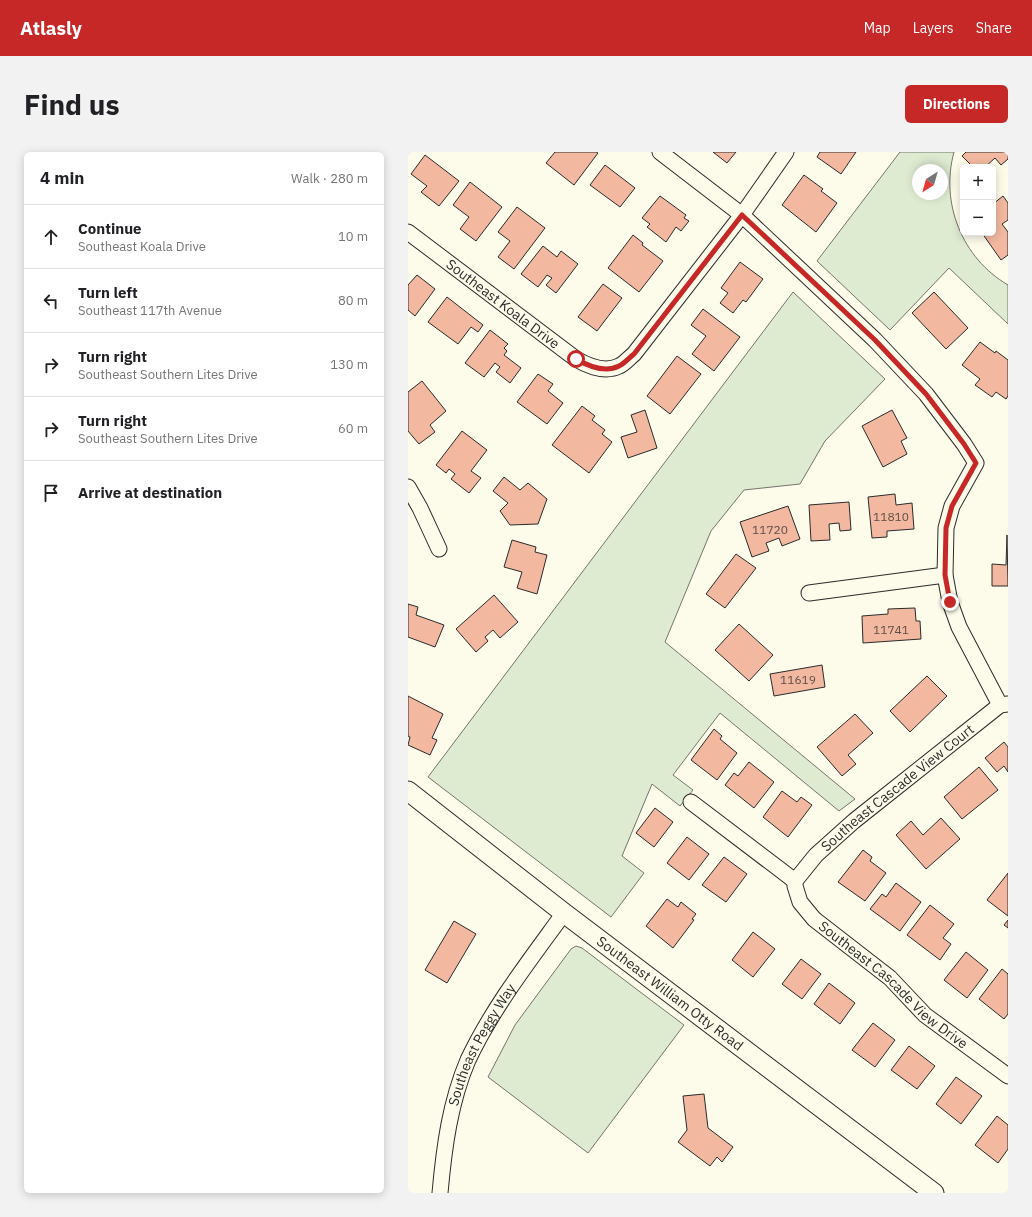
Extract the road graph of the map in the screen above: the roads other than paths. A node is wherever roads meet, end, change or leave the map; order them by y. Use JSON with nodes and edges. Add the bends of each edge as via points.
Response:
{"nodes":[{"id":1,"x":660,"y":152,"type":"edge"},
{"id":2,"x":786,"y":152,"type":"edge"},
{"id":3,"x":742,"y":215,"type":"junction"},
{"id":4,"x":408,"y":232,"type":"edge"},
{"id":5,"x":408,"y":487,"type":"edge"},
{"id":6,"x":439,"y":549,"type":"dead end"},
{"id":7,"x":945,"y":575,"type":"junction"},
{"id":8,"x":809,"y":593,"type":"dead end"},
{"id":9,"x":1004,"y":705,"type":"edge"},
{"id":10,"x":408,"y":791,"type":"edge"},
{"id":11,"x":691,"y":802,"type":"dead end"},
{"id":12,"x":795,"y":882,"type":"junction"},
{"id":13,"x":564,"y":913,"type":"junction"},
{"id":14,"x":1008,"y":1076,"type":"edge"},
{"id":15,"x":440,"y":1193,"type":"edge"},
{"id":16,"x":934,"y":1193,"type":"edge"}],
"edges":[{"from":1,"to":3,"type":"street"},
{"from":2,"to":3,"type":"street"},
{"from":3,"to":4,"type":"street","name":"Southeast Koala Drive","via":[[634,354],[618,366],[602,368],[588,366],[557,346]]},
{"from":3,"to":7,"type":"street","via":[[875,340],[926,394],[976,463],[952,506],[946,528]]},
{"from":5,"to":6,"type":"street"},
{"from":7,"to":8,"type":"street"},
{"from":7,"to":9,"type":"street","via":[[950,602],[959,627]]},
{"from":9,"to":12,"type":"street","name":"Southeast Cascade View Court","via":[[854,821],[816,855]]},
{"from":10,"to":13,"type":"street","name":"Southeast William Otty Road"},
{"from":11,"to":12,"type":"street"},
{"from":12,"to":14,"type":"street","name":"Southeast Cascade View Drive","via":[[800,902],[814,918],[890,978],[926,1015]]},
{"from":13,"to":15,"type":"street","name":"Southeast Peggy Way","via":[[498,1005],[468,1061],[456,1092],[446,1134]]},
{"from":13,"to":16,"type":"street","name":"Southeast William Otty Road"}]}
